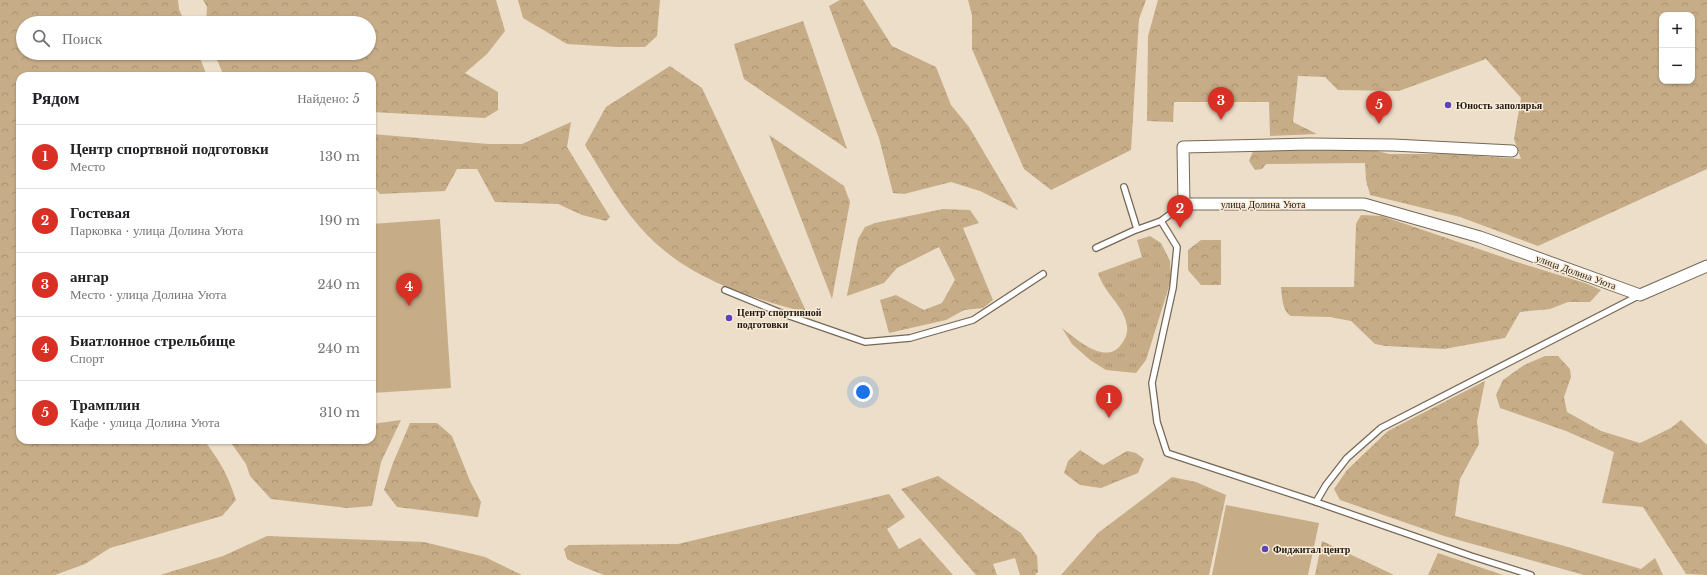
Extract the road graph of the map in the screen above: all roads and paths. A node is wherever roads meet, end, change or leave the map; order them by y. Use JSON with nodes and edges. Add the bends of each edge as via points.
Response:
{"nodes":[{"id":1,"x":1512,"y":151,"type":"dead end"},
{"id":2,"x":1124,"y":187,"type":"dead end"},
{"id":3,"x":1184,"y":204,"type":"junction"},
{"id":4,"x":1161,"y":221,"type":"junction"},
{"id":5,"x":1137,"y":230,"type":"junction"},
{"id":6,"x":1096,"y":248,"type":"dead end"},
{"id":7,"x":1707,"y":266,"type":"edge"},
{"id":8,"x":1042,"y":274,"type":"dead end"},
{"id":9,"x":725,"y":290,"type":"dead end"},
{"id":10,"x":1640,"y":295,"type":"junction"},
{"id":11,"x":1316,"y":502,"type":"junction"},
{"id":12,"x":1532,"y":575,"type":"edge"}],
"edges":[{"from":1,"to":3,"type":"street","via":[[1309,144],[1183,147]]},
{"from":2,"to":5,"type":"lane"},
{"from":3,"to":4,"type":"lane"},
{"from":3,"to":10,"type":"street","name":"улица Долина Уюта","via":[[1364,204],[1480,237]]},
{"from":4,"to":5,"type":"lane"},
{"from":4,"to":11,"type":"lane","via":[[1177,247],[1173,288],[1152,383],[1157,422],[1166,453]]},
{"from":5,"to":6,"type":"lane"},
{"from":7,"to":10,"type":"street"},
{"from":8,"to":9,"type":"lane","via":[[973,320],[910,338],[865,342],[781,313]]},
{"from":10,"to":11,"type":"lane","via":[[1381,428],[1347,458]]},
{"from":11,"to":12,"type":"lane"}]}
